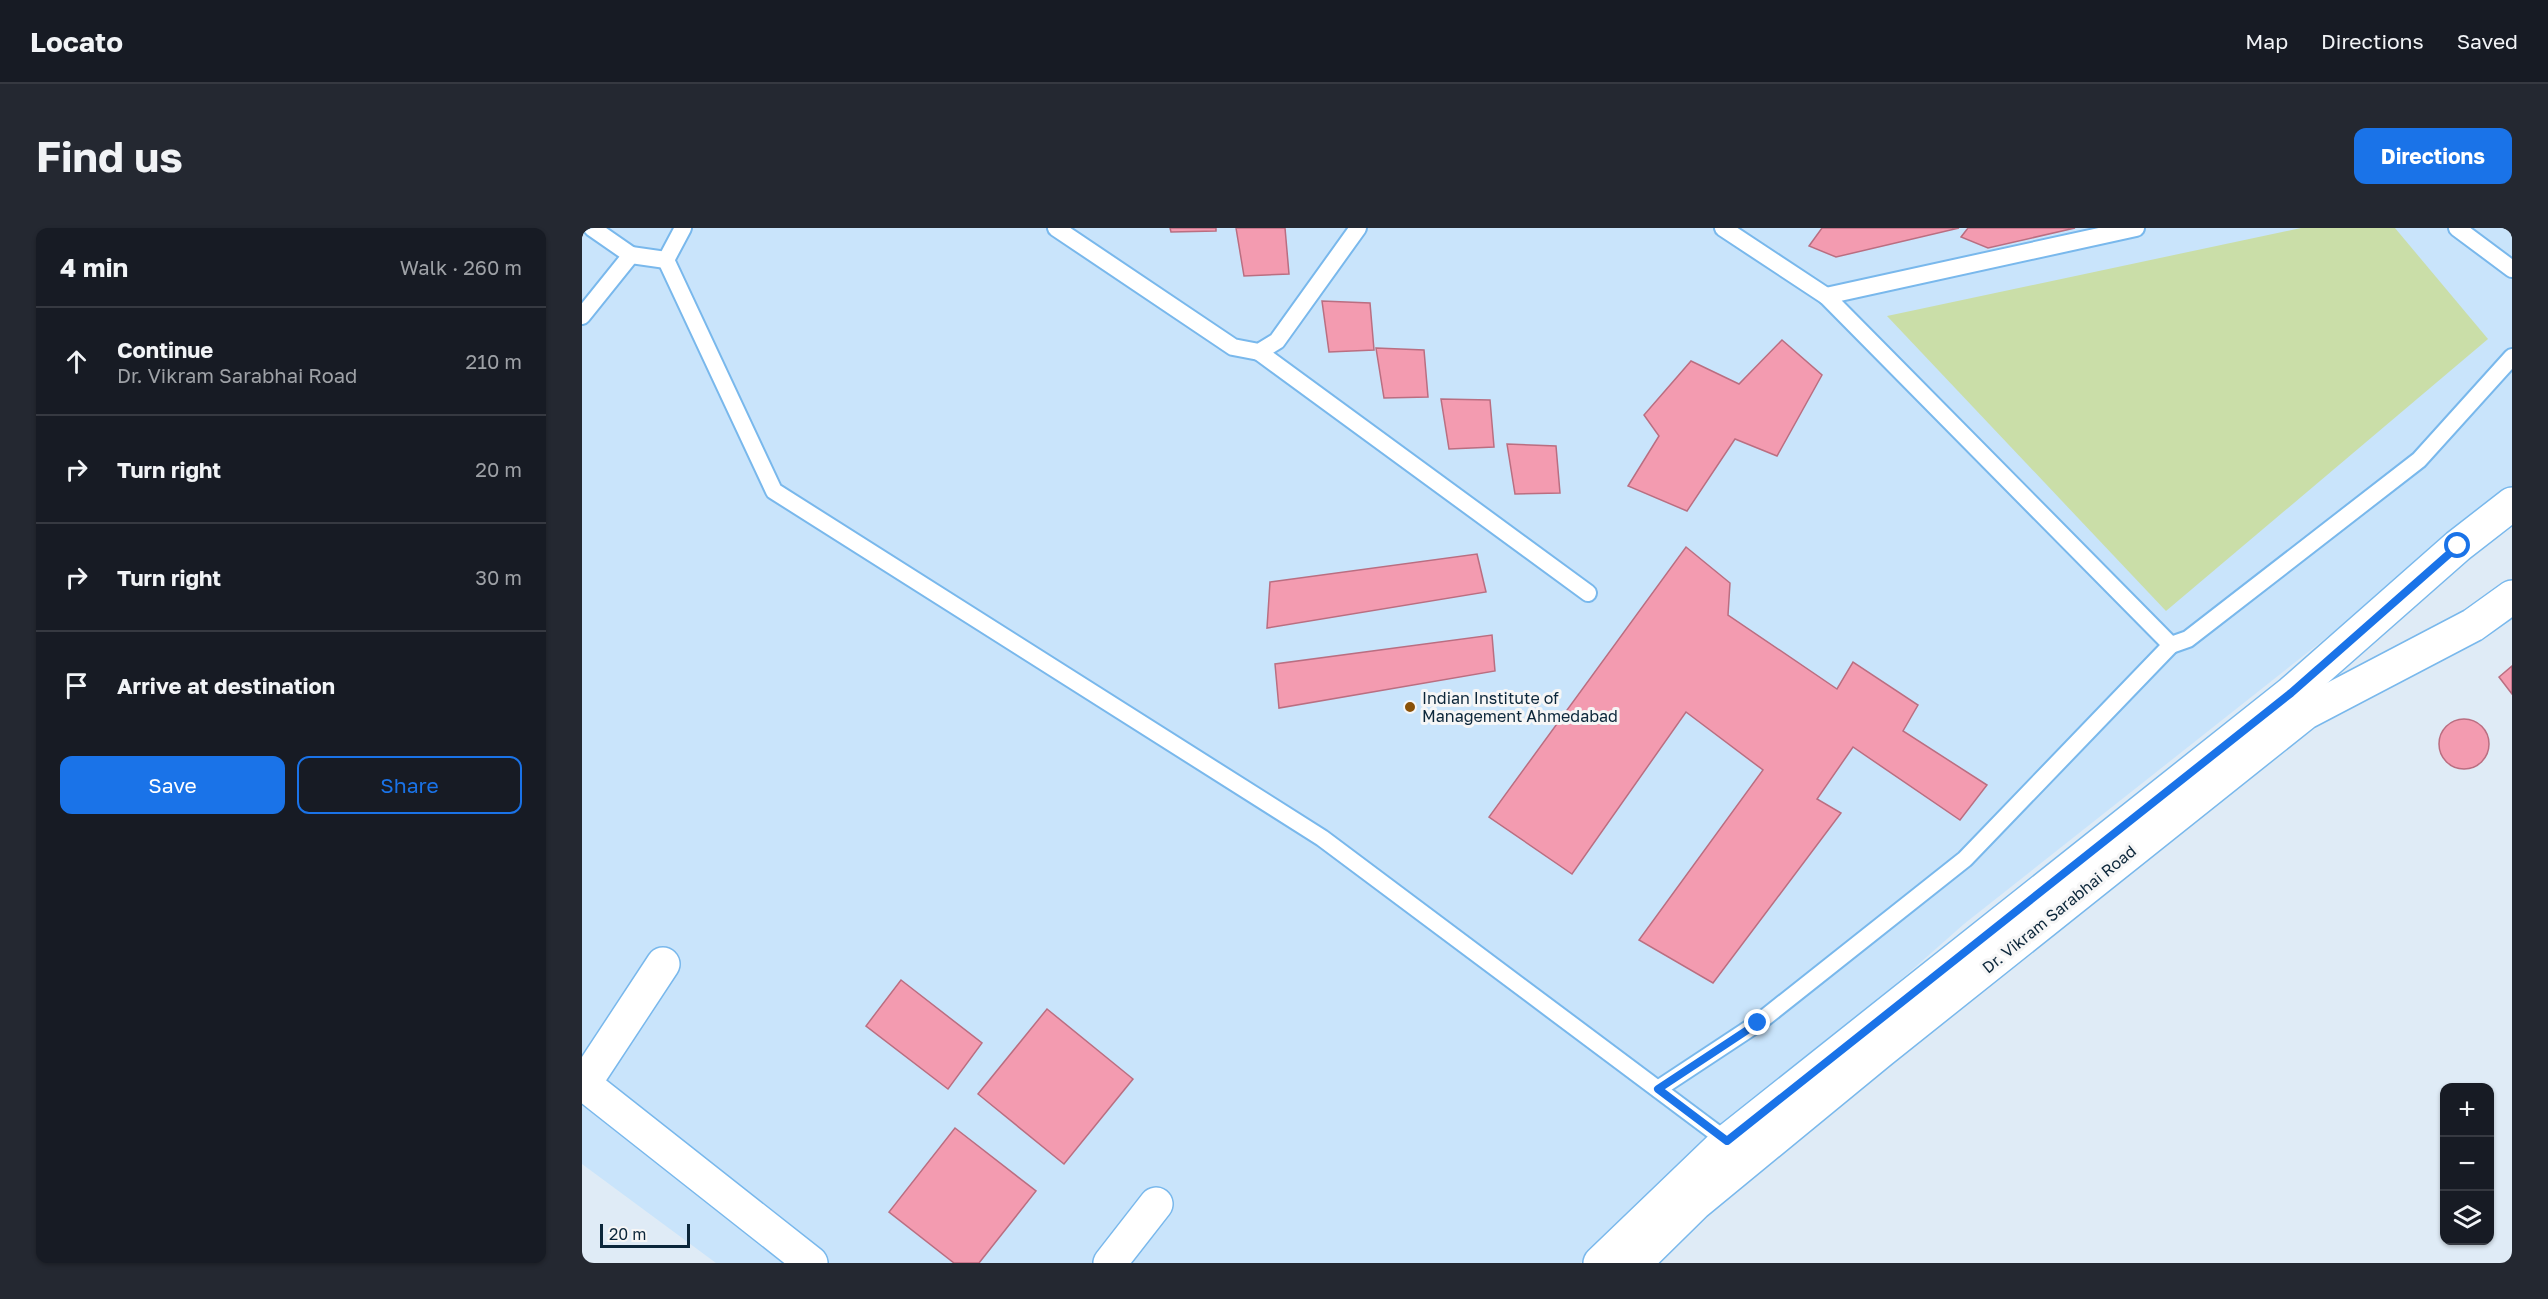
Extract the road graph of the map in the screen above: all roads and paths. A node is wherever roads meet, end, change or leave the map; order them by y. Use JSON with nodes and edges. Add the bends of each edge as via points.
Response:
{"nodes":[{"id":1,"x":592,"y":228,"type":"edge"},
{"id":2,"x":683,"y":228,"type":"edge"},
{"id":3,"x":1056,"y":228,"type":"edge"},
{"id":4,"x":1358,"y":228,"type":"edge"},
{"id":5,"x":1723,"y":228,"type":"edge"},
{"id":6,"x":2136,"y":228,"type":"edge"},
{"id":7,"x":2457,"y":228,"type":"edge"},
{"id":8,"x":632,"y":255,"type":"junction"},
{"id":9,"x":666,"y":260,"type":"junction"},
{"id":10,"x":2512,"y":269,"type":"edge"},
{"id":11,"x":1826,"y":296,"type":"junction"},
{"id":12,"x":582,"y":316,"type":"edge"},
{"id":13,"x":1259,"y":352,"type":"junction"},
{"id":14,"x":2512,"y":357,"type":"edge"},
{"id":15,"x":2512,"y":504,"type":"edge"},
{"id":16,"x":2512,"y":532,"type":"edge"},
{"id":17,"x":2458,"y":546,"type":"junction"},
{"id":18,"x":2512,"y":577,"type":"edge"},
{"id":19,"x":1588,"y":593,"type":"dead end"},
{"id":20,"x":2502,"y":604,"type":"edge"},
{"id":21,"x":2172,"y":645,"type":"junction"},
{"id":22,"x":663,"y":964,"type":"dead end"},
{"id":23,"x":583,"y":1085,"type":"edge"},
{"id":24,"x":1658,"y":1089,"type":"junction"},
{"id":25,"x":1737,"y":1151,"type":"junction"},
{"id":26,"x":1156,"y":1204,"type":"dead end"},
{"id":27,"x":811,"y":1263,"type":"edge"},
{"id":28,"x":1110,"y":1263,"type":"edge"},
{"id":29,"x":1600,"y":1263,"type":"edge"},
{"id":30,"x":1635,"y":1263,"type":"edge"}],
"edges":[{"from":1,"to":8,"type":"lane"},
{"from":2,"to":9,"type":"lane"},
{"from":3,"to":13,"type":"lane","via":[[1233,347]]},
{"from":4,"to":13,"type":"lane","via":[[1277,341]]},
{"from":5,"to":11,"type":"lane"},
{"from":6,"to":11,"type":"lane"},
{"from":7,"to":10,"type":"lane"},
{"from":8,"to":9,"type":"lane"},
{"from":8,"to":12,"type":"lane"},
{"from":9,"to":24,"type":"lane","via":[[774,491],[1322,838]]},
{"from":11,"to":21,"type":"lane"},
{"from":13,"to":19,"type":"lane"},
{"from":14,"to":21,"type":"lane","via":[[2419,460],[2188,639]]},
{"from":15,"to":17,"type":"main road","name":"Dr. Vikram Sarabhai Road"},
{"from":16,"to":17,"type":"main road","via":[[2502,538]]},
{"from":17,"to":25,"type":"main road","name":"Dr. Vikram Sarabhai Road","via":[[2291,693]]},
{"from":18,"to":20,"type":"main road"},
{"from":20,"to":25,"type":"main road","name":"Dr. Vikram Sarabhai Road","via":[[2473,625],[2306,713],[1890,1043]]},
{"from":21,"to":24,"type":"lane","via":[[1965,859],[1758,1023]]},
{"from":22,"to":23,"type":"main road"},
{"from":23,"to":27,"type":"main road"},
{"from":24,"to":25,"type":"lane"},
{"from":25,"to":29,"type":"main road","name":"Dr. Vikram Sarabhai Road"},
{"from":25,"to":30,"type":"main road","name":"Dr. Vikram Sarabhai Road","via":[[1696,1203]]},
{"from":26,"to":28,"type":"main road"}]}
